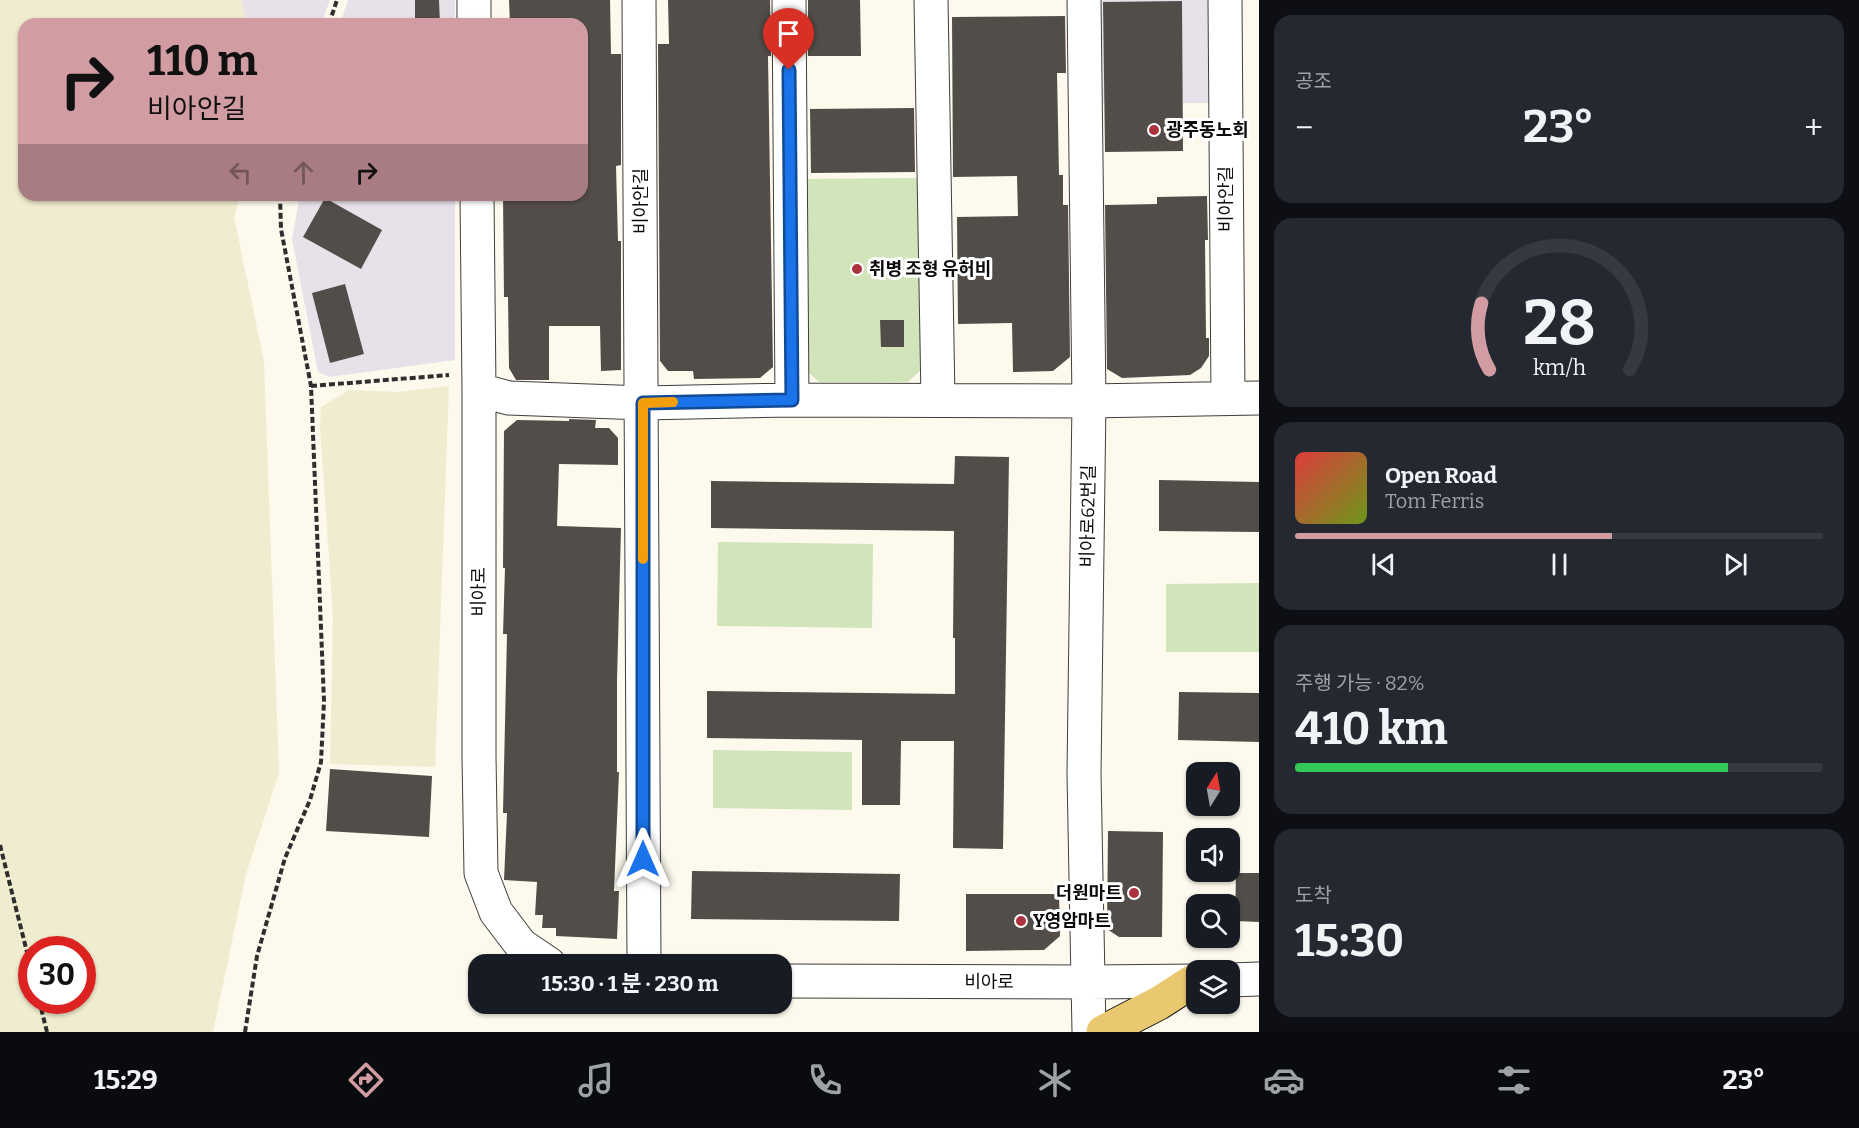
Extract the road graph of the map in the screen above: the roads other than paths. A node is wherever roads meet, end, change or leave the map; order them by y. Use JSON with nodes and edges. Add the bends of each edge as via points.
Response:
{"nodes":[{"id":1,"x":474,"y":0,"type":"edge"},
{"id":2,"x":639,"y":0,"type":"edge"},
{"id":3,"x":789,"y":0,"type":"edge"},
{"id":4,"x":931,"y":0,"type":"edge"},
{"id":5,"x":1084,"y":0,"type":"edge"},
{"id":6,"x":1225,"y":0,"type":"edge"},
{"id":7,"x":474,"y":18,"type":"edge"},
{"id":8,"x":477,"y":201,"type":"edge"},
{"id":9,"x":479,"y":390,"type":"junction"},
{"id":10,"x":1243,"y":398,"type":"edge"},
{"id":11,"x":938,"y":399,"type":"junction"},
{"id":12,"x":792,"y":400,"type":"junction"},
{"id":13,"x":1089,"y":401,"type":"junction"},
{"id":14,"x":643,"y":403,"type":"junction"},
{"id":15,"x":534,"y":954,"type":"edge"},
{"id":16,"x":644,"y":954,"type":"edge"},
{"id":17,"x":1259,"y":979,"type":"edge"},
{"id":18,"x":1240,"y":980,"type":"edge"},
{"id":19,"x":792,"y":981,"type":"edge"},
{"id":20,"x":1186,"y":981,"type":"edge"},
{"id":21,"x":1089,"y":982,"type":"junction"},
{"id":22,"x":1186,"y":986,"type":"edge"},
{"id":23,"x":1089,"y":1032,"type":"edge"},
{"id":24,"x":1103,"y":1032,"type":"edge"}],
"edges":[{"from":1,"to":7,"type":"street"},
{"from":2,"to":14,"type":"street","name":"비아안길"},
{"from":3,"to":12,"type":"street"},
{"from":4,"to":11,"type":"street"},
{"from":5,"to":13,"type":"street","name":"비아로62번길"},
{"from":6,"to":10,"type":"street","name":"비아안길"},
{"from":8,"to":9,"type":"street","name":"비아로"},
{"from":9,"to":14,"type":"street","name":"비아안길","via":[[509,398]]},
{"from":9,"to":15,"type":"street","name":"비아로","via":[[481,873],[496,912],[521,945]]},
{"from":10,"to":13,"type":"street","name":"비아안길"},
{"from":11,"to":12,"type":"street","name":"비아안길"},
{"from":11,"to":13,"type":"street","name":"비아안길"},
{"from":12,"to":14,"type":"street","name":"비아안길"},
{"from":13,"to":21,"type":"street","name":"비아로62번길","via":[[1084,774]]},
{"from":14,"to":16,"type":"street"},
{"from":17,"to":18,"type":"street"},
{"from":19,"to":21,"type":"street","name":"비아로"},
{"from":20,"to":21,"type":"street","name":"비아로"},
{"from":21,"to":23,"type":"street","name":"비아로62번길"},
{"from":22,"to":24,"type":"main road"}]}
